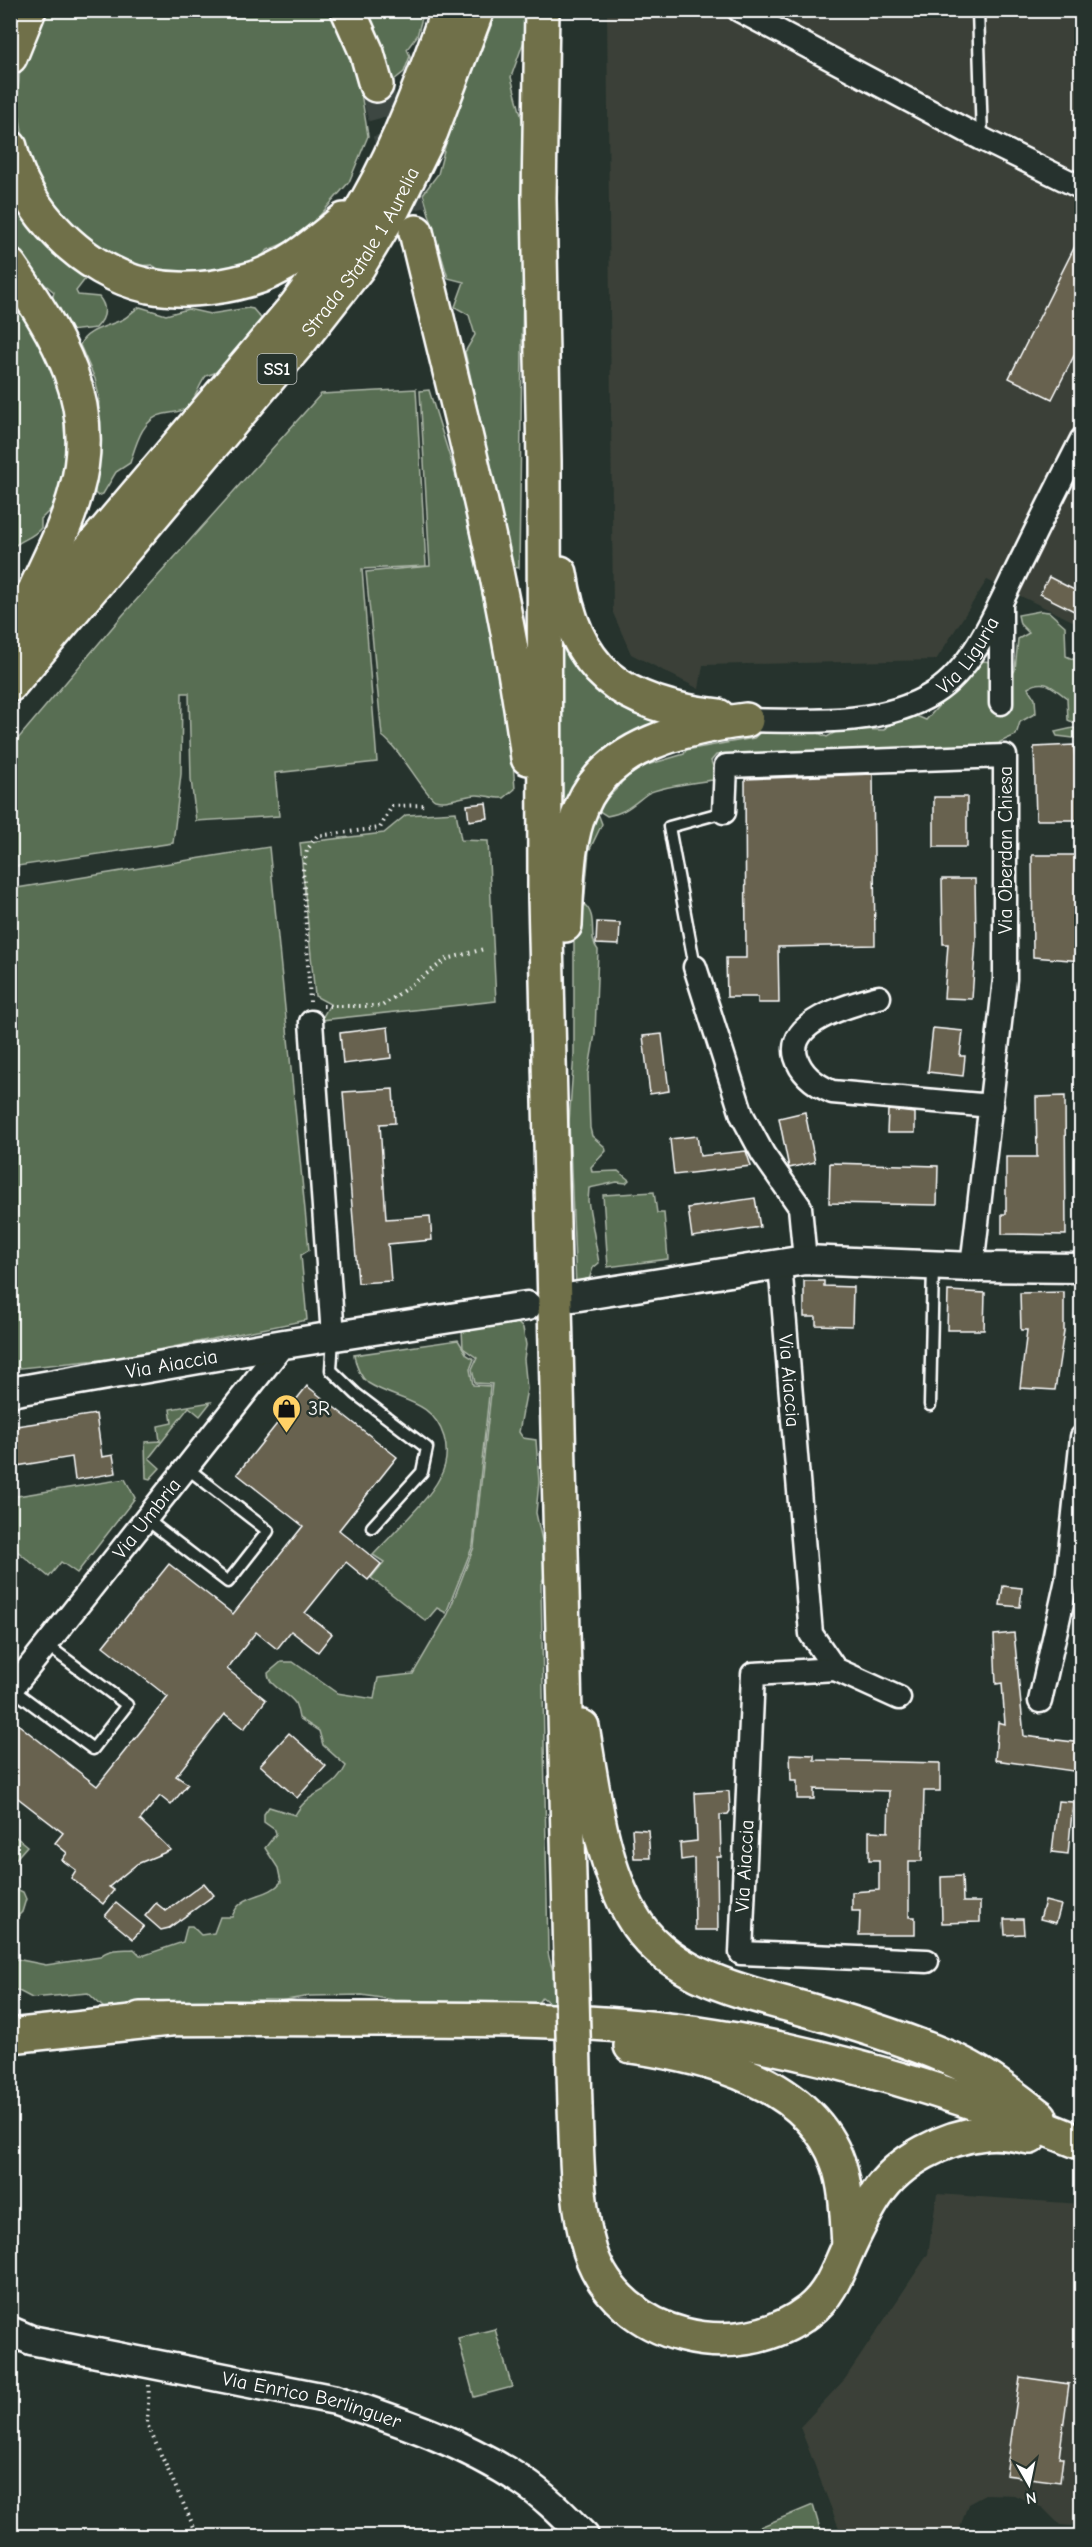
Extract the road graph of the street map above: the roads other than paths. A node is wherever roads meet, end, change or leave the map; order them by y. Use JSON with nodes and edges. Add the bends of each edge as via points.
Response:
{"nodes":[{"id":1,"x":30,"y":10,"type":"edge"},
{"id":2,"x":348,"y":10,"type":"edge"},
{"id":3,"x":448,"y":10,"type":"edge"},
{"id":4,"x":477,"y":10,"type":"edge"},
{"id":5,"x":542,"y":10,"type":"edge"},
{"id":6,"x":739,"y":10,"type":"edge"},
{"id":7,"x":978,"y":10,"type":"edge"},
{"id":8,"x":10,"y":57,"type":"edge"},
{"id":9,"x":376,"y":85,"type":"tunnel mouth"},
{"id":10,"x":982,"y":139,"type":"junction"},
{"id":11,"x":10,"y":147,"type":"edge"},
{"id":12,"x":1082,"y":188,"type":"edge"},
{"id":13,"x":366,"y":202,"type":"junction"},
{"id":14,"x":416,"y":232,"type":"tunnel mouth"},
{"id":15,"x":10,"y":266,"type":"edge"},
{"id":16,"x":1082,"y":439,"type":"edge"},
{"id":17,"x":544,"y":461,"type":"junction"},
{"id":18,"x":1001,"y":600,"type":"junction"},
{"id":19,"x":11,"y":644,"type":"edge"},
{"id":20,"x":10,"y":685,"type":"edge"},
{"id":21,"x":1001,"y":703,"type":"dead end"},
{"id":22,"x":746,"y":720,"type":"junction"},
{"id":23,"x":724,"y":812,"type":"joint"},
{"id":24,"x":545,"y":897,"type":"junction"},
{"id":25,"x":695,"y":967,"type":"joint"},
{"id":26,"x":879,"y":997,"type":"dead end"},
{"id":27,"x":311,"y":1022,"type":"dead end"},
{"id":28,"x":550,"y":1063,"type":"junction"},
{"id":29,"x":992,"y":1106,"type":"junction"},
{"id":30,"x":793,"y":1262,"type":"junction"},
{"id":31,"x":933,"y":1266,"type":"junction"},
{"id":32,"x":972,"y":1268,"type":"junction"},
{"id":33,"x":1082,"y":1268,"type":"edge"},
{"id":34,"x":573,"y":1297,"type":"dead end"},
{"id":35,"x":527,"y":1306,"type":"dead end"},
{"id":36,"x":333,"y":1336,"type":"junction"},
{"id":37,"x":284,"y":1344,"type":"junction"},
{"id":38,"x":10,"y":1392,"type":"edge"},
{"id":39,"x":930,"y":1405,"type":"dead end"},
{"id":40,"x":1082,"y":1437,"type":"edge"},
{"id":41,"x":186,"y":1468,"type":"junction"},
{"id":42,"x":146,"y":1519,"type":"junction"},
{"id":43,"x":372,"y":1527,"type":"dead end"},
{"id":44,"x":564,"y":1629,"type":"junction"},
{"id":45,"x":47,"y":1645,"type":"junction"},
{"id":46,"x":835,"y":1669,"type":"junction"},
{"id":47,"x":11,"y":1690,"type":"edge"},
{"id":48,"x":899,"y":1698,"type":"dead end"},
{"id":49,"x":1040,"y":1701,"type":"dead end"},
{"id":50,"x":927,"y":1961,"type":"dead end"},
{"id":51,"x":450,"y":2018,"type":"junction"},
{"id":52,"x":169,"y":2019,"type":"junction"},
{"id":53,"x":10,"y":2021,"type":"edge"},
{"id":54,"x":10,"y":2036,"type":"edge"},
{"id":55,"x":1076,"y":2142,"type":"edge"},
{"id":56,"x":849,"y":2247,"type":"junction"},
{"id":57,"x":10,"y":2331,"type":"edge"},
{"id":58,"x":584,"y":2536,"type":"edge"}],
"edges":[{"from":1,"to":8,"type":"highway"},
{"from":2,"to":9,"type":"highway"},
{"from":3,"to":13,"type":"highway","name":"Strada Statale 1 Aurelia","number":"SS1","via":[[392,152]]},
{"from":4,"to":20,"type":"highway","name":"Strada Statale 1 Aurelia","number":"SS1","via":[[427,141],[358,267]]},
{"from":5,"to":17,"type":"highway","via":[[539,198]]},
{"from":6,"to":10,"type":"street"},
{"from":7,"to":10,"type":"lane"},
{"from":10,"to":12,"type":"street"},
{"from":11,"to":13,"type":"highway","via":[[25,186],[69,243],[99,265],[148,285],[192,289],[250,280],[309,249]]},
{"from":13,"to":19,"type":"highway","name":"Strada Statale 1 Aurelia","number":"SS1","via":[[295,307]]},
{"from":14,"to":24,"type":"highway","via":[[497,569],[517,676]]},
{"from":15,"to":19,"type":"highway","via":[[43,314],[74,375],[83,446],[67,519]]},
{"from":16,"to":18,"type":"street","name":"Via Liguria"},
{"from":17,"to":22,"type":"highway","via":[[568,616],[594,664],[624,689],[648,700],[699,714]]},
{"from":17,"to":24,"type":"highway"},
{"from":18,"to":21,"type":"street"},
{"from":18,"to":22,"type":"street","name":"Via Liguria","via":[[972,654],[935,692],[907,706],[878,715]]},
{"from":22,"to":28,"type":"highway","via":[[694,727],[658,739],[617,764],[586,797],[576,822],[571,856],[561,1010]]},
{"from":23,"to":25,"type":"lane","via":[[669,828]]},
{"from":23,"to":29,"type":"street","name":"Via Oberdan Chiesa","via":[[726,766],[1005,756],[1005,979]]},
{"from":24,"to":28,"type":"highway"},
{"from":25,"to":30,"type":"street","name":"Via Aiaccia","via":[[741,1115],[800,1207]]},
{"from":26,"to":29,"type":"street","via":[[835,1010],[801,1033],[795,1051],[798,1065],[808,1076],[832,1092]]},
{"from":27,"to":36,"type":"street"},
{"from":28,"to":44,"type":"highway"},
{"from":29,"to":32,"type":"street","name":"Via Oberdan Chiesa"},
{"from":30,"to":31,"type":"street"},
{"from":30,"to":34,"type":"street"},
{"from":30,"to":46,"type":"street","name":"Via Aiaccia","via":[[812,1634]]},
{"from":31,"to":32,"type":"street"},
{"from":31,"to":39,"type":"lane"},
{"from":32,"to":33,"type":"street"},
{"from":35,"to":36,"type":"street","name":"Via Aiaccia"},
{"from":36,"to":37,"type":"street","name":"Via Aiaccia"},
{"from":36,"to":43,"type":"lane","via":[[331,1370],[427,1448],[422,1472]]},
{"from":37,"to":38,"type":"street","name":"Via Aiaccia"},
{"from":37,"to":41,"type":"street","name":"Via Umbria"},
{"from":40,"to":49,"type":"street","via":[[1067,1580]]},
{"from":41,"to":42,"type":"street","name":"Via Umbria"},
{"from":41,"to":42,"type":"lane","via":[[268,1531],[228,1582]]},
{"from":42,"to":45,"type":"street","name":"Via Umbria"},
{"from":44,"to":55,"type":"highway","via":[[604,1838],[623,1899],[650,1939],[684,1967],[716,1982],[887,2034],[953,2060],[994,2083]]},
{"from":44,"to":56,"type":"highway","bridge":true,"via":[[575,2106],[580,2197],[590,2251],[597,2267],[616,2295],[659,2327],[713,2341],[740,2339],[789,2324],[821,2301],[841,2269]]},
{"from":45,"to":47,"type":"street","name":"Via Umbria"},
{"from":45,"to":47,"type":"lane","via":[[127,1705],[93,1749]]},
{"from":46,"to":48,"type":"street","name":"Via Aiaccia"},
{"from":46,"to":50,"type":"street","name":"Via Aiaccia","via":[[753,1674],[741,1953]]},
{"from":51,"to":52,"type":"highway"},
{"from":51,"to":55,"type":"highway","via":[[602,2024],[735,2040],[819,2058],[933,2090]]},
{"from":51,"to":56,"type":"highway","via":[[652,2050],[729,2069],[779,2092],[811,2119],[832,2148],[844,2183]]},
{"from":52,"to":53,"type":"highway"},
{"from":52,"to":54,"type":"highway"},
{"from":55,"to":56,"type":"highway","via":[[1001,2132],[971,2135],[934,2148],[910,2161],[885,2183]]},
{"from":57,"to":58,"type":"street","name":"Via Enrico Berlinguer","via":[[31,2340],[336,2400],[424,2431],[488,2460],[524,2482]]}]}
